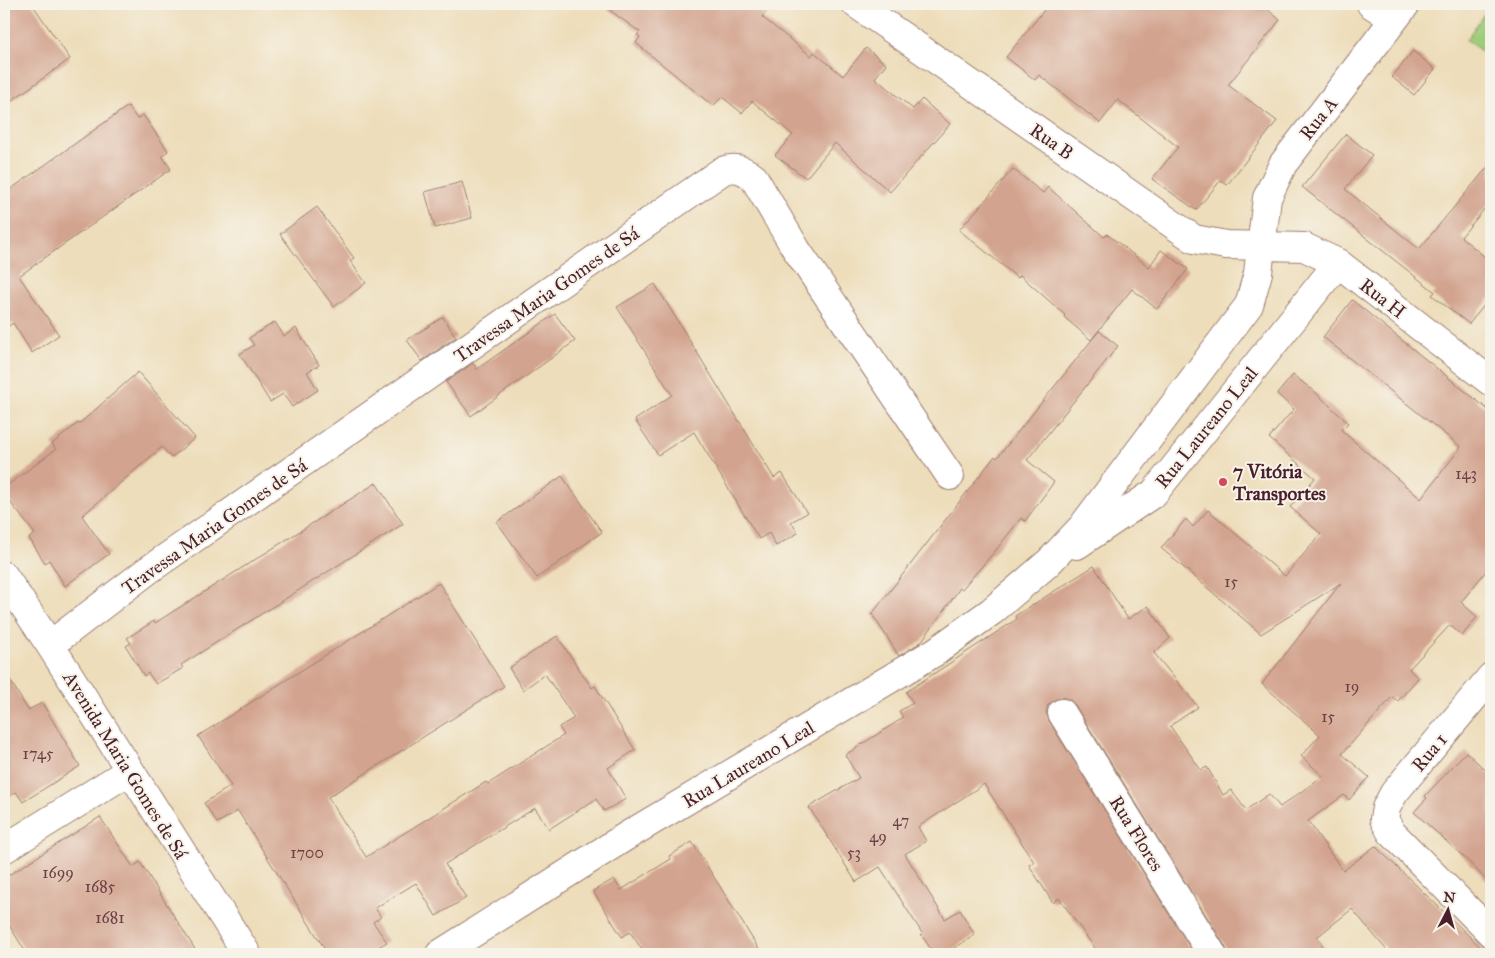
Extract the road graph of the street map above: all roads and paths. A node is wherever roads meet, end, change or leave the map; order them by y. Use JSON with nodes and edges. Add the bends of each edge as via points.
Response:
{"nodes":[{"id":1,"x":856,"y":4,"type":"edge"},
{"id":2,"x":1371,"y":4,"type":"edge"},
{"id":3,"x":1400,"y":12,"type":"edge"},
{"id":4,"x":1261,"y":246,"type":"junction"},
{"id":5,"x":1338,"y":263,"type":"junction"},
{"id":6,"x":1491,"y":382,"type":"edge"},
{"id":7,"x":950,"y":476,"type":"dead end"},
{"id":8,"x":1048,"y":563,"type":"junction"},
{"id":9,"x":4,"y":576,"type":"edge"},
{"id":10,"x":50,"y":644,"type":"junction"},
{"id":11,"x":1491,"y":677,"type":"edge"},
{"id":12,"x":1062,"y":713,"type":"dead end"},
{"id":13,"x":129,"y":771,"type":"junction"},
{"id":14,"x":4,"y":849,"type":"edge"},
{"id":15,"x":1491,"y":933,"type":"edge"},
{"id":16,"x":247,"y":954,"type":"edge"},
{"id":17,"x":440,"y":954,"type":"edge"},
{"id":18,"x":1212,"y":954,"type":"edge"}],
"edges":[{"from":1,"to":4,"type":"street","name":"Rua B","via":[[1194,240]]},
{"from":2,"to":3,"type":"street"},
{"from":3,"to":4,"type":"street","name":"Rua A","via":[[1283,164],[1267,198]]},
{"from":4,"to":5,"type":"street","name":"Rua H","via":[[1304,247]]},
{"from":4,"to":8,"type":"street","name":"Rua Laureano Leal","via":[[1249,305],[1082,526]]},
{"from":5,"to":6,"type":"street","name":"Rua H"},
{"from":5,"to":8,"type":"street","name":"Rua Laureano Leal","via":[[1154,493]]},
{"from":7,"to":10,"type":"street","name":"Travessa Maria Gomes de Sá","via":[[802,257],[754,178],[738,168],[729,168],[147,571]]},
{"from":8,"to":17,"type":"street","name":"Rua Laureano Leal","via":[[992,611],[935,652],[625,837]]},
{"from":9,"to":10,"type":"street","name":"Avenida Maria Gomes de Sá"},
{"from":10,"to":13,"type":"street","name":"Avenida Maria Gomes de Sá"},
{"from":11,"to":15,"type":"street","name":"Rua 1","via":[[1394,793],[1384,819],[1391,832]]},
{"from":12,"to":18,"type":"street","name":"Rua Flores"},
{"from":13,"to":14,"type":"street"},
{"from":13,"to":16,"type":"street","name":"Avenida Maria Gomes de Sá"}]}
